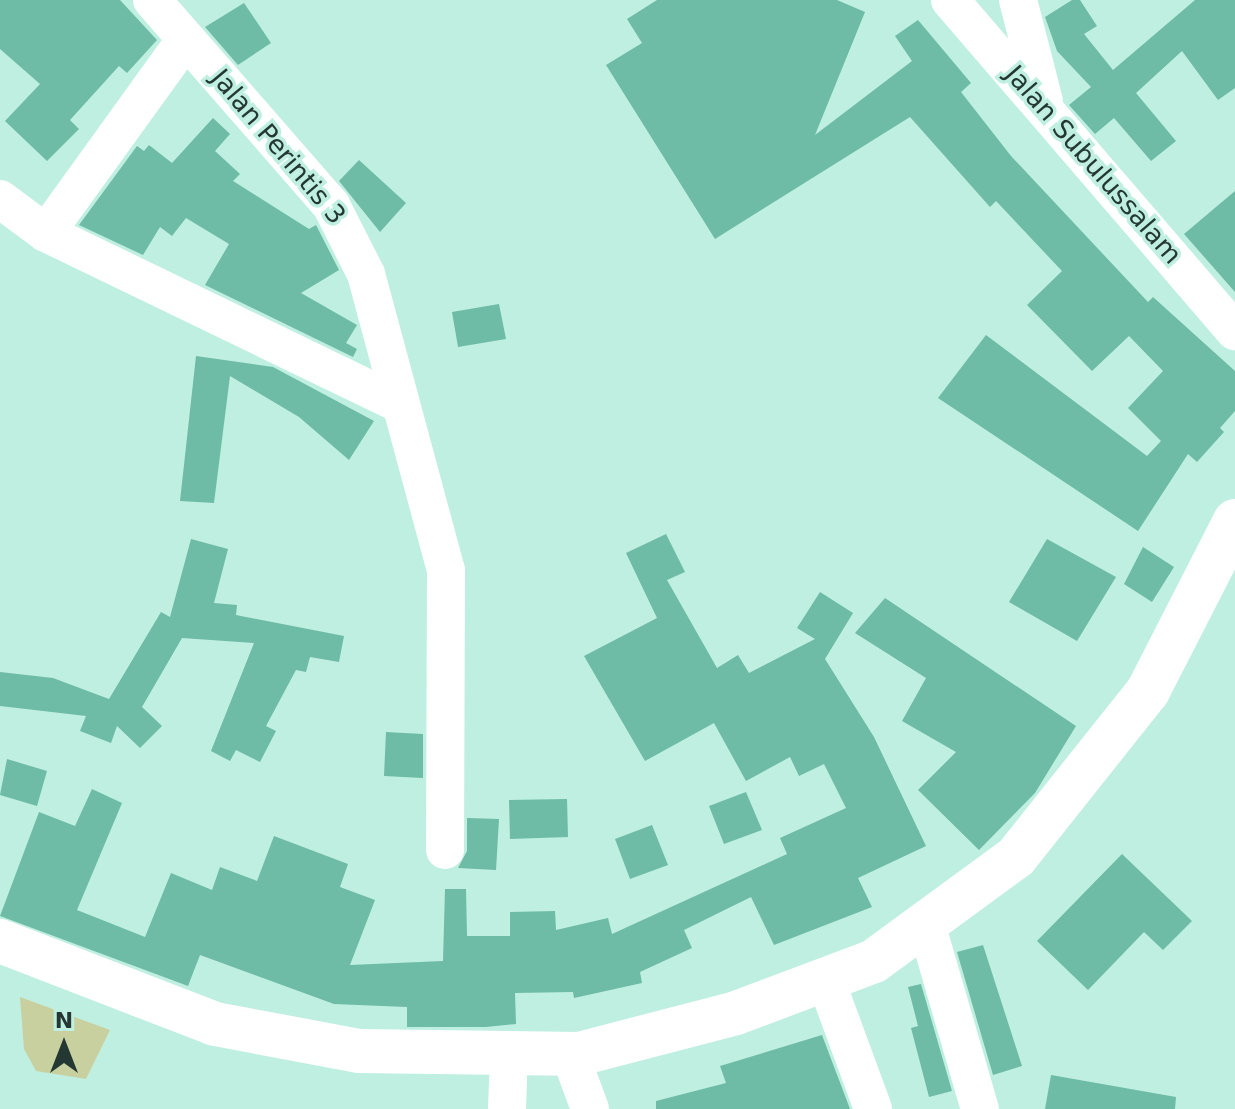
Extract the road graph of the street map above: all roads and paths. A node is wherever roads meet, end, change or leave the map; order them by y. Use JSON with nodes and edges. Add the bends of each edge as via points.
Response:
{"nodes":[{"id":1,"x":152,"y":0,"type":"edge"},
{"id":2,"x":950,"y":0,"type":"edge"},
{"id":3,"x":1028,"y":3,"type":"edge"},
{"id":4,"x":186,"y":39,"type":"junction"},
{"id":5,"x":1046,"y":108,"type":"junction"},
{"id":6,"x":0,"y":199,"type":"edge"},
{"id":7,"x":46,"y":233,"type":"junction"},
{"id":8,"x":1235,"y":331,"type":"edge"},
{"id":9,"x":397,"y":403,"type":"junction"},
{"id":10,"x":1235,"y":521,"type":"edge"},
{"id":11,"x":445,"y":850,"type":"dead end"},
{"id":12,"x":927,"y":927,"type":"junction"},
{"id":13,"x":0,"y":941,"type":"edge"},
{"id":14,"x":0,"y":969,"type":"edge"},
{"id":15,"x":826,"y":981,"type":"junction"},
{"id":16,"x":134,"y":1009,"type":"junction"},
{"id":17,"x":574,"y":1055,"type":"junction"},
{"id":18,"x":508,"y":1094,"type":"edge"},
{"id":19,"x":590,"y":1109,"type":"edge"},
{"id":20,"x":873,"y":1109,"type":"edge"},
{"id":21,"x":980,"y":1109,"type":"edge"}],
"edges":[{"from":1,"to":4,"type":"street","name":"Jalan Perintis 3"},
{"from":2,"to":5,"type":"street","name":"Jalan Subulussalam"},
{"from":3,"to":5,"type":"street"},
{"from":4,"to":7,"type":"street"},
{"from":4,"to":9,"type":"street","name":"Jalan Perintis 3","via":[[353,240]]},
{"from":5,"to":8,"type":"street","name":"Jalan Subulussalam"},
{"from":6,"to":7,"type":"street"},
{"from":7,"to":9,"type":"street"},
{"from":9,"to":11,"type":"street","name":"Jalan Perintis 3","via":[[446,570]]},
{"from":10,"to":12,"type":"highway","via":[[1148,691],[1106,752],[1016,857]]},
{"from":12,"to":15,"type":"highway"},
{"from":12,"to":21,"type":"street"},
{"from":13,"to":16,"type":"highway"},
{"from":14,"to":16,"type":"highway"},
{"from":15,"to":17,"type":"highway","via":[[672,1033]]},
{"from":15,"to":20,"type":"street"},
{"from":16,"to":17,"type":"highway","via":[[323,1047]]},
{"from":16,"to":18,"type":"highway","via":[[185,1042],[335,1073]]},
{"from":17,"to":18,"type":"highway"},
{"from":17,"to":19,"type":"street"}]}
